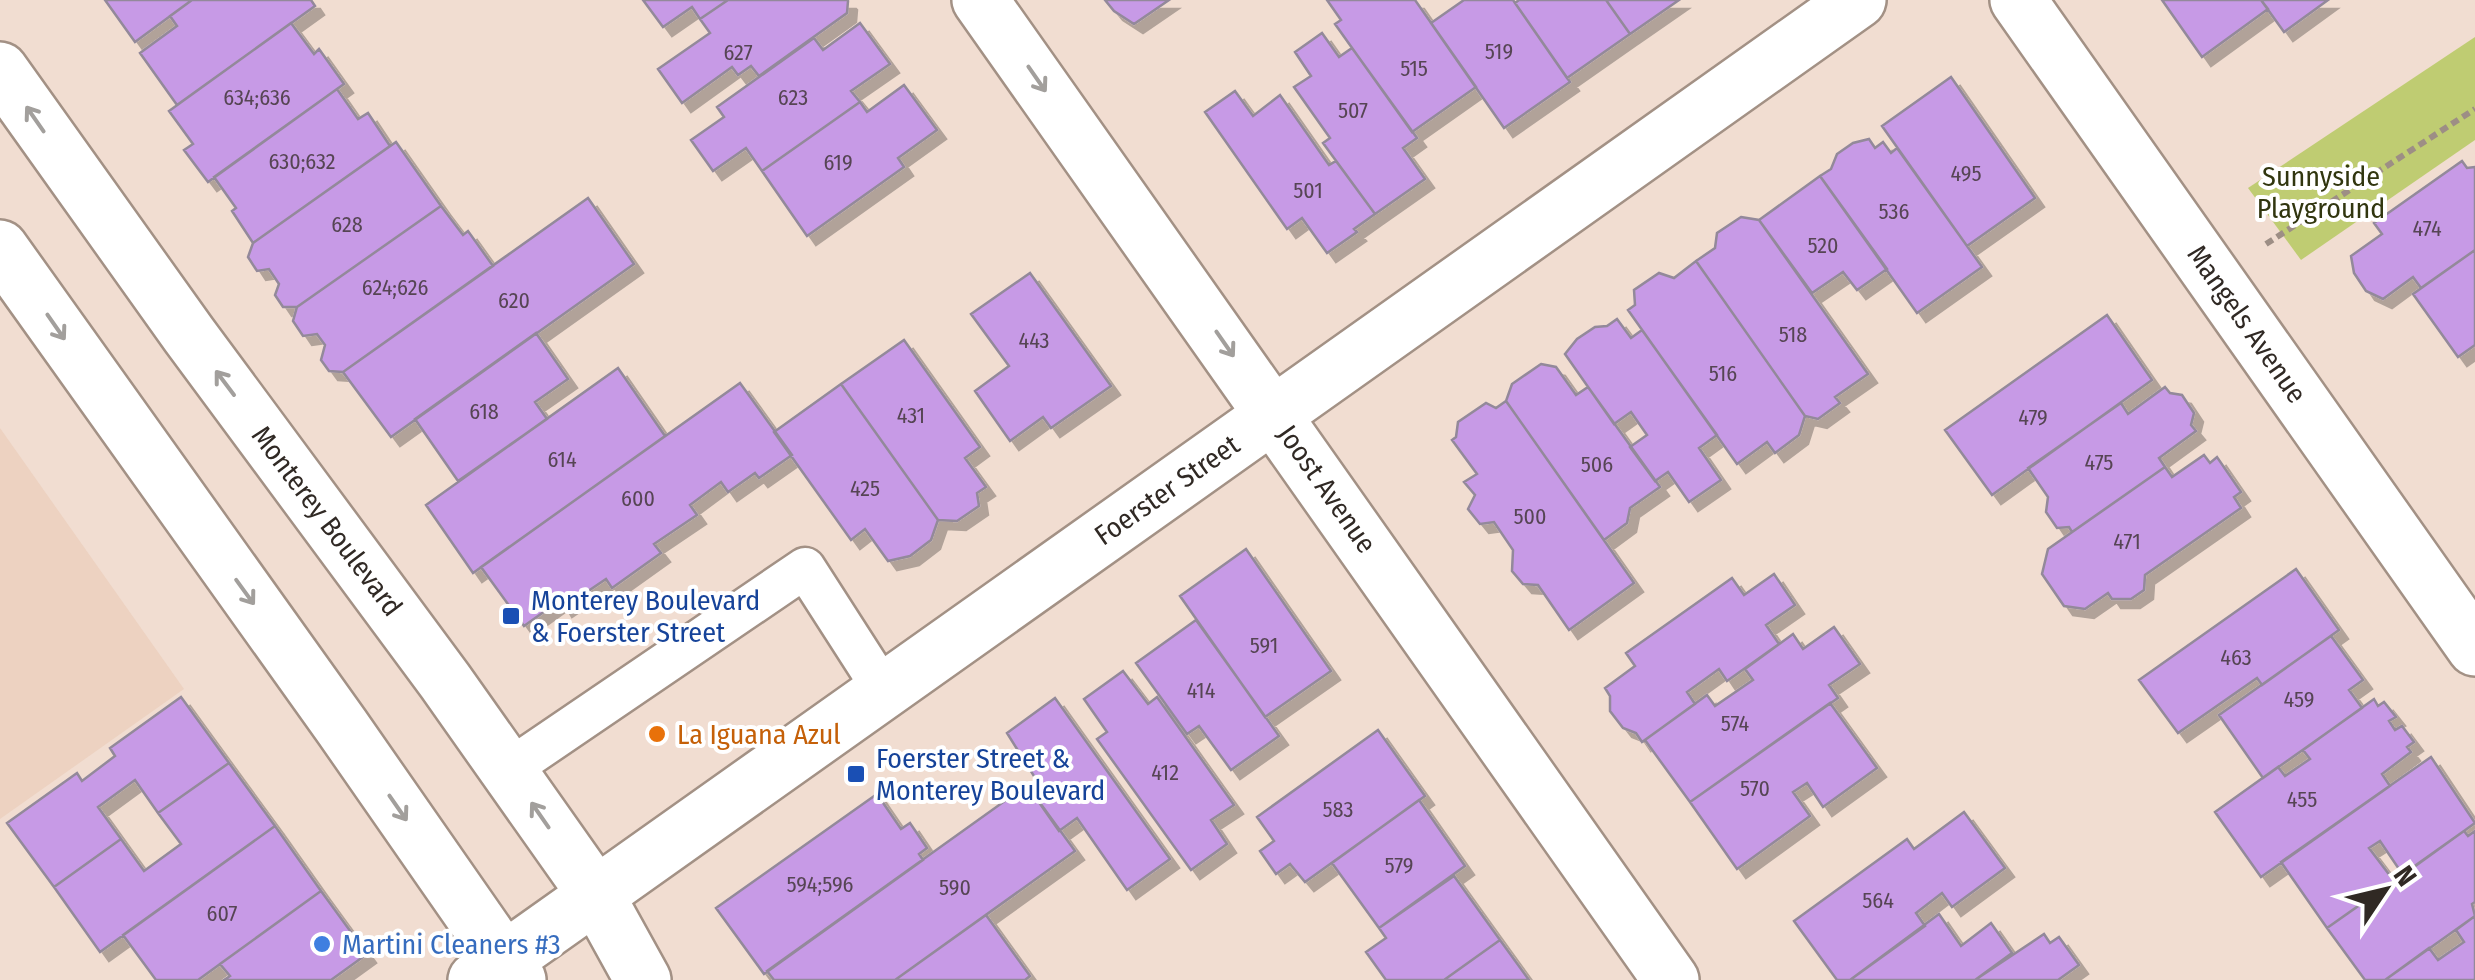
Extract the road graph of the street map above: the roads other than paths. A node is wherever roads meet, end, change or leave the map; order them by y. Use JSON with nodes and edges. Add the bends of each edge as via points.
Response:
{"nodes":[{"id":1,"x":980,"y":0,"type":"edge"},
{"id":2,"x":1858,"y":0,"type":"edge"},
{"id":3,"x":2018,"y":0,"type":"edge"},
{"id":4,"x":0,"y":70,"type":"edge"},
{"id":5,"x":0,"y":248,"type":"edge"},
{"id":6,"x":1274,"y":414,"type":"junction"},
{"id":7,"x":2475,"y":648,"type":"edge"},
{"id":8,"x":884,"y":691,"type":"junction"},
{"id":9,"x":508,"y":770,"type":"junction"},
{"id":10,"x":596,"y":894,"type":"junction"},
{"id":11,"x":499,"y":973,"type":"edge"},
{"id":12,"x":643,"y":980,"type":"edge"},
{"id":13,"x":1671,"y":980,"type":"edge"}],
"edges":[{"from":1,"to":6,"type":"street","name":"Joost Avenue","one_way":true},
{"from":2,"to":6,"type":"street","name":"Foerster Street"},
{"from":3,"to":7,"type":"street","name":"Mangels Avenue"},
{"from":9,"to":4,"type":"street","name":"Monterey Boulevard","one_way":true},
{"from":5,"to":11,"type":"street","one_way":true,"via":[[342,727]]},
{"from":6,"to":8,"type":"street","name":"Foerster Street"},
{"from":6,"to":13,"type":"street","name":"Joost Avenue"},
{"from":8,"to":9,"type":"lane","via":[[805,568]]},
{"from":8,"to":10,"type":"street","name":"Foerster Street"},
{"from":10,"to":9,"type":"street","name":"Monterey Boulevard","one_way":true},
{"from":10,"to":11,"type":"street","name":"Foerster Street"},
{"from":10,"to":12,"type":"street","name":"Monterey Boulevard"}]}
